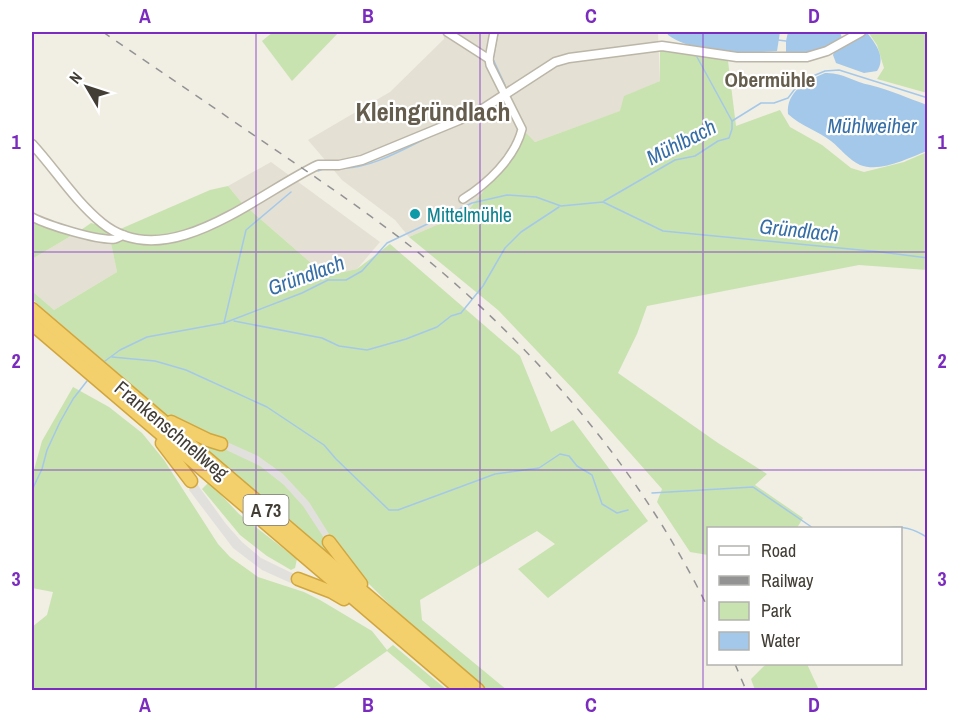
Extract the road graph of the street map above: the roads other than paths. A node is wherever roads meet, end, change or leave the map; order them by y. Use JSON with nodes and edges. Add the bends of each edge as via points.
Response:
{"nodes":[{"id":1,"x":447,"y":32,"type":"edge"},
{"id":2,"x":494,"y":32,"type":"edge"},
{"id":3,"x":861,"y":32,"type":"edge"},
{"id":4,"x":489,"y":59,"type":"junction"},
{"id":5,"x":503,"y":95,"type":"junction"},
{"id":6,"x":32,"y":144,"type":"edge"},
{"id":7,"x":463,"y":199,"type":"dead end"},
{"id":8,"x":32,"y":217,"type":"edge"},
{"id":9,"x":124,"y":235,"type":"junction"},
{"id":10,"x":32,"y":309,"type":"edge"},
{"id":11,"x":32,"y":324,"type":"edge"},
{"id":12,"x":146,"y":414,"type":"junction"},
{"id":13,"x":221,"y":444,"type":"dead end"},
{"id":14,"x":191,"y":481,"type":"dead end"},
{"id":15,"x":329,"y":542,"type":"dead end"},
{"id":16,"x":298,"y":579,"type":"dead end"},
{"id":17,"x":374,"y":610,"type":"junction"},
{"id":18,"x":461,"y":690,"type":"edge"},
{"id":19,"x":478,"y":690,"type":"edge"}],
"edges":[{"from":1,"to":4,"type":"street"},
{"from":2,"to":4,"type":"street"},
{"from":3,"to":5,"type":"street","via":[[807,57],[737,57],[662,46],[569,58],[555,62]]},
{"from":4,"to":5,"type":"street"},
{"from":5,"to":7,"type":"street","via":[[520,122],[520,136],[488,181]]},
{"from":5,"to":9,"type":"street","via":[[459,120],[362,160],[318,165],[195,232],[151,241]]},
{"from":6,"to":9,"type":"street","via":[[84,208]]},
{"from":8,"to":9,"type":"street","via":[[79,234],[114,239]]},
{"from":10,"to":12,"type":"highway","name":"Frankenschnellweg","number":"A 73"},
{"from":11,"to":12,"type":"highway","name":"Frankenschnellweg","number":"A 73"},
{"from":12,"to":13,"type":"highway"},
{"from":12,"to":14,"type":"highway"},
{"from":12,"to":17,"type":"highway","name":"Frankenschnellweg","number":"A 73"},
{"from":15,"to":17,"type":"highway"},
{"from":16,"to":17,"type":"highway"},
{"from":17,"to":18,"type":"highway","name":"Frankenschnellweg","number":"A 73"},
{"from":17,"to":19,"type":"highway","name":"Frankenschnellweg","number":"A 73"}]}
